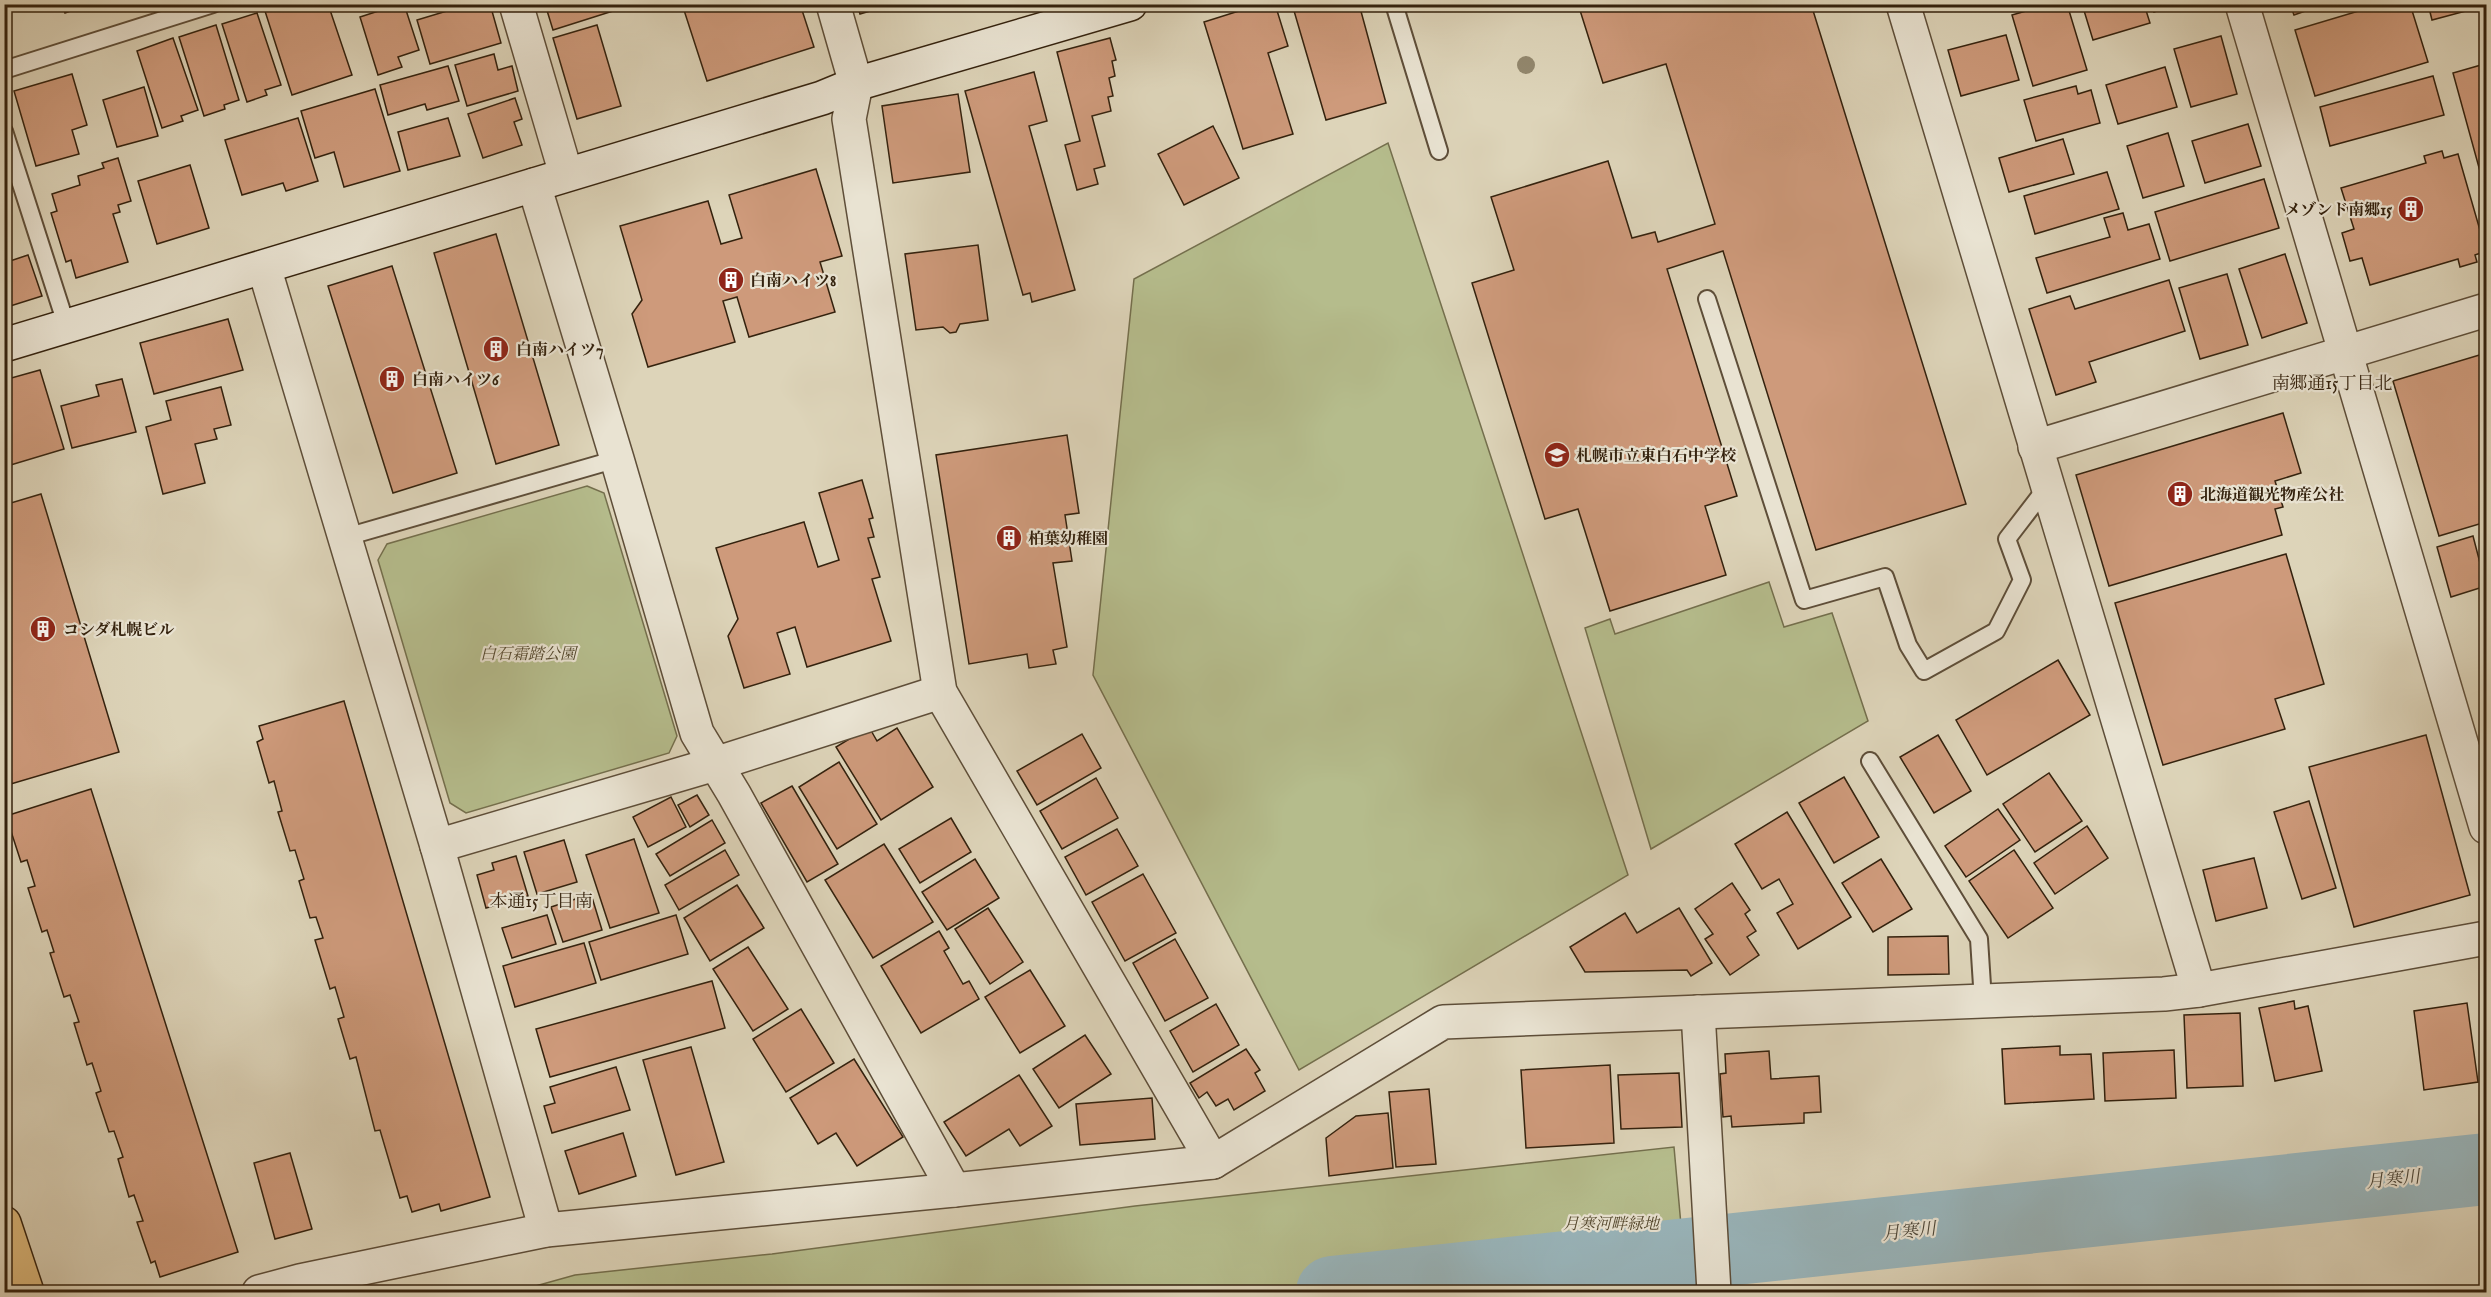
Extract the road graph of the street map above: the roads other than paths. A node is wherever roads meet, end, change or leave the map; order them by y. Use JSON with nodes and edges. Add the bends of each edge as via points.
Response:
{"nodes":[{"id":1,"x":213,"y":4,"type":"edge"},
{"id":2,"x":516,"y":4,"type":"edge"},
{"id":3,"x":833,"y":4,"type":"edge"},
{"id":4,"x":1130,"y":4,"type":"edge"},
{"id":5,"x":1394,"y":4,"type":"edge"},
{"id":6,"x":1903,"y":4,"type":"edge"},
{"id":7,"x":2242,"y":4,"type":"edge"},
{"id":8,"x":4,"y":70,"type":"edge"},
{"id":9,"x":856,"y":84,"type":"junction"},
{"id":10,"x":4,"y":131,"type":"edge"},
{"id":11,"x":1439,"y":151,"type":"dead end"},
{"id":12,"x":566,"y":174,"type":"junction"},
{"id":13,"x":534,"y":185,"type":"junction"},
{"id":14,"x":264,"y":267,"type":"junction"},
{"id":15,"x":1707,"y":298,"type":"dead end"},
{"id":16,"x":2487,"y":310,"type":"edge"},
{"id":17,"x":67,"y":327,"type":"junction"},
{"id":18,"x":4,"y":345,"type":"edge"},
{"id":19,"x":2346,"y":351,"type":"junction"},
{"id":20,"x":2035,"y":447,"type":"junction"},
{"id":21,"x":617,"y":459,"type":"junction"},
{"id":22,"x":2047,"y":487,"type":"junction"},
{"id":23,"x":346,"y":537,"type":"junction"},
{"id":24,"x":940,"y":692,"type":"junction"},
{"id":25,"x":1870,"y":761,"type":"dead end"},
{"id":26,"x":715,"y":764,"type":"junction"},
{"id":27,"x":2487,"y":827,"type":"edge"},
{"id":28,"x":437,"y":846,"type":"junction"},
{"id":29,"x":2487,"y":938,"type":"edge"},
{"id":30,"x":2199,"y":990,"type":"junction"},
{"id":31,"x":1983,"y":1000,"type":"junction"},
{"id":32,"x":1698,"y":1012,"type":"junction"},
{"id":33,"x":1213,"y":1162,"type":"junction"},
{"id":34,"x":954,"y":1190,"type":"junction"},
{"id":35,"x":4,"y":1223,"type":"edge"},
{"id":36,"x":546,"y":1230,"type":"junction"},
{"id":37,"x":27,"y":1293,"type":"edge"},
{"id":38,"x":259,"y":1293,"type":"edge"},
{"id":39,"x":1714,"y":1293,"type":"edge"}],
"edges":[{"from":1,"to":8,"type":"lane"},
{"from":2,"to":12,"type":"street"},
{"from":3,"to":9,"type":"street"},
{"from":4,"to":9,"type":"street"},
{"from":5,"to":11,"type":"lane"},
{"from":6,"to":20,"type":"street"},
{"from":7,"to":19,"type":"street"},
{"from":9,"to":12,"type":"street","via":[[822,98]]},
{"from":9,"to":24,"type":"street","via":[[849,119]]},
{"from":10,"to":17,"type":"lane"},
{"from":12,"to":13,"type":"street"},
{"from":13,"to":14,"type":"street"},
{"from":13,"to":21,"type":"street"},
{"from":14,"to":17,"type":"street"},
{"from":14,"to":23,"type":"street"},
{"from":15,"to":22,"type":"lane","via":[[1804,600],[1885,577],[1908,645],[1924,671],[1996,631],[2022,580],[2007,539]]},
{"from":16,"to":19,"type":"street"},
{"from":17,"to":18,"type":"street"},
{"from":19,"to":20,"type":"street"},
{"from":19,"to":27,"type":"street"},
{"from":20,"to":22,"type":"street"},
{"from":21,"to":23,"type":"lane"},
{"from":21,"to":26,"type":"street","via":[[697,733]]},
{"from":22,"to":30,"type":"street"},
{"from":23,"to":28,"type":"street"},
{"from":24,"to":26,"type":"street"},
{"from":24,"to":33,"type":"street"},
{"from":25,"to":31,"type":"lane","via":[[1979,939]]},
{"from":26,"to":28,"type":"street"},
{"from":26,"to":34,"type":"street"},
{"from":28,"to":36,"type":"street"},
{"from":29,"to":30,"type":"street"},
{"from":30,"to":31,"type":"street"},
{"from":31,"to":32,"type":"street"},
{"from":32,"to":33,"type":"street","via":[[1443,1022]]},
{"from":32,"to":39,"type":"street"},
{"from":33,"to":34,"type":"street"},
{"from":34,"to":36,"type":"street"},
{"from":35,"to":37,"type":"highway"},
{"from":36,"to":38,"type":"street"}]}
